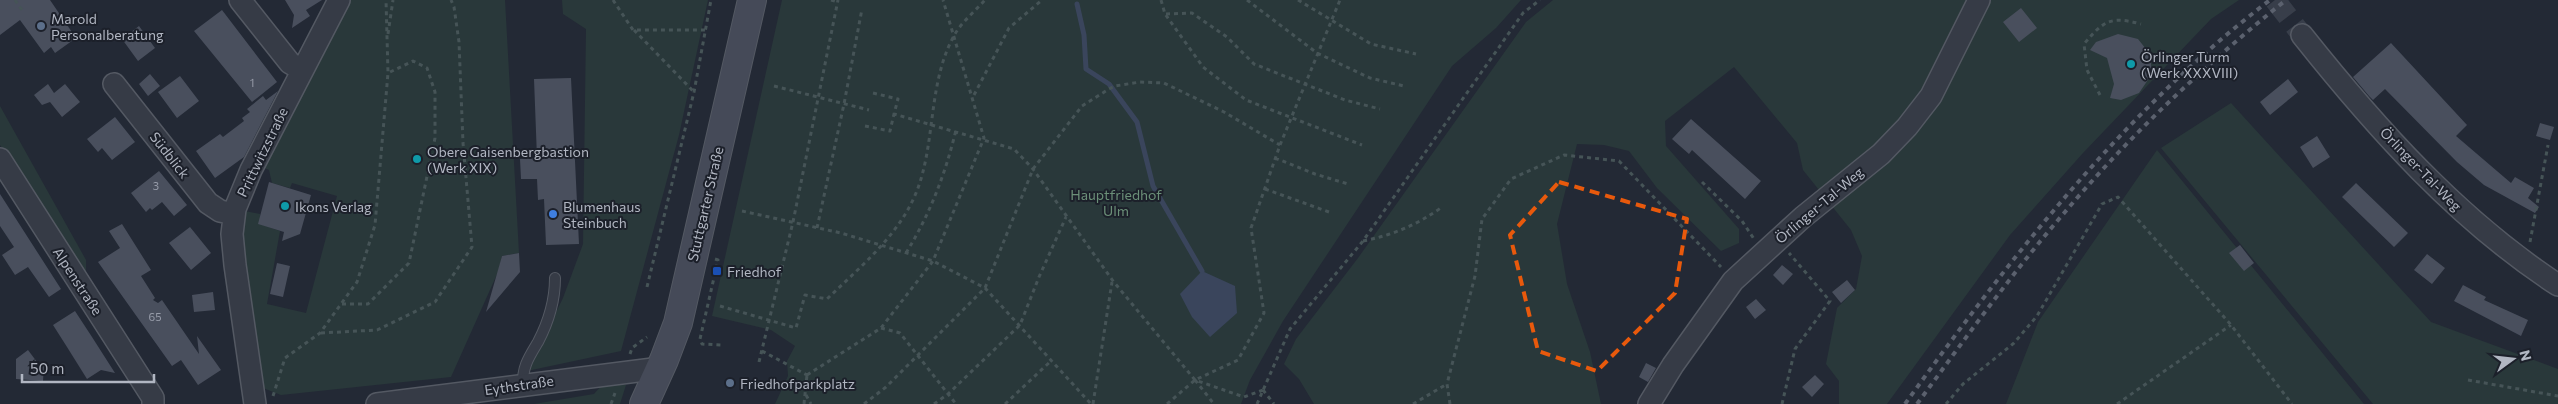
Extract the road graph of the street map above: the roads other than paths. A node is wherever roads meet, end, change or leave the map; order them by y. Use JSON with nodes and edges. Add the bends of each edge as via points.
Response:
{"nodes":[{"id":1,"x":240,"y":0,"type":"edge"},
{"id":2,"x":339,"y":0,"type":"edge"},
{"id":3,"x":752,"y":0,"type":"edge"},
{"id":4,"x":1979,"y":0,"type":"edge"},
{"id":5,"x":2302,"y":35,"type":"tunnel mouth"},
{"id":6,"x":302,"y":70,"type":"junction"},
{"id":7,"x":114,"y":84,"type":"dead end"},
{"id":8,"x":0,"y":159,"type":"edge"},
{"id":9,"x":234,"y":214,"type":"junction"},
{"id":10,"x":555,"y":278,"type":"dead end"},
{"id":11,"x":2558,"y":284,"type":"edge"},
{"id":12,"x":661,"y":368,"type":"junction"},
{"id":13,"x":523,"y":385,"type":"junction"},
{"id":14,"x":425,"y":401,"type":"edge"},
{"id":15,"x":153,"y":404,"type":"edge"},
{"id":16,"x":255,"y":404,"type":"edge"},
{"id":17,"x":377,"y":404,"type":"edge"},
{"id":18,"x":644,"y":404,"type":"edge"},
{"id":19,"x":1649,"y":404,"type":"edge"}],
"edges":[{"from":1,"to":6,"type":"street","via":[[290,63]]},
{"from":2,"to":6,"type":"street","name":"Prittwitzstraße"},
{"from":3,"to":12,"type":"main road","name":"Stuttgarter Straße","via":[[678,323]]},
{"from":4,"to":19,"type":"street","name":"Örlinger-Tal-Weg","via":[[1931,96],[1908,127],[1733,281]]},
{"from":5,"to":11,"type":"street","name":"Örlinger-Tal-Weg","via":[[2373,119],[2454,204],[2525,263]]},
{"from":6,"to":9,"type":"street","name":"Prittwitzstraße","via":[[251,170]]},
{"from":7,"to":9,"type":"street","name":"Südblick","via":[[208,203],[220,211]]},
{"from":8,"to":15,"type":"street","name":"Alpenstraße","via":[[153,398]]},
{"from":9,"to":16,"type":"street","name":"Prittwitzstraße","via":[[235,265]]},
{"from":10,"to":13,"type":"lane","via":[[552,308],[522,373]]},
{"from":12,"to":13,"type":"street","name":"Eythstraße"},
{"from":12,"to":18,"type":"main road","name":"Stuttgarter Straße"},
{"from":13,"to":14,"type":"street","name":"Eythstraße"},
{"from":14,"to":17,"type":"street","name":"Eythstraße"}]}
